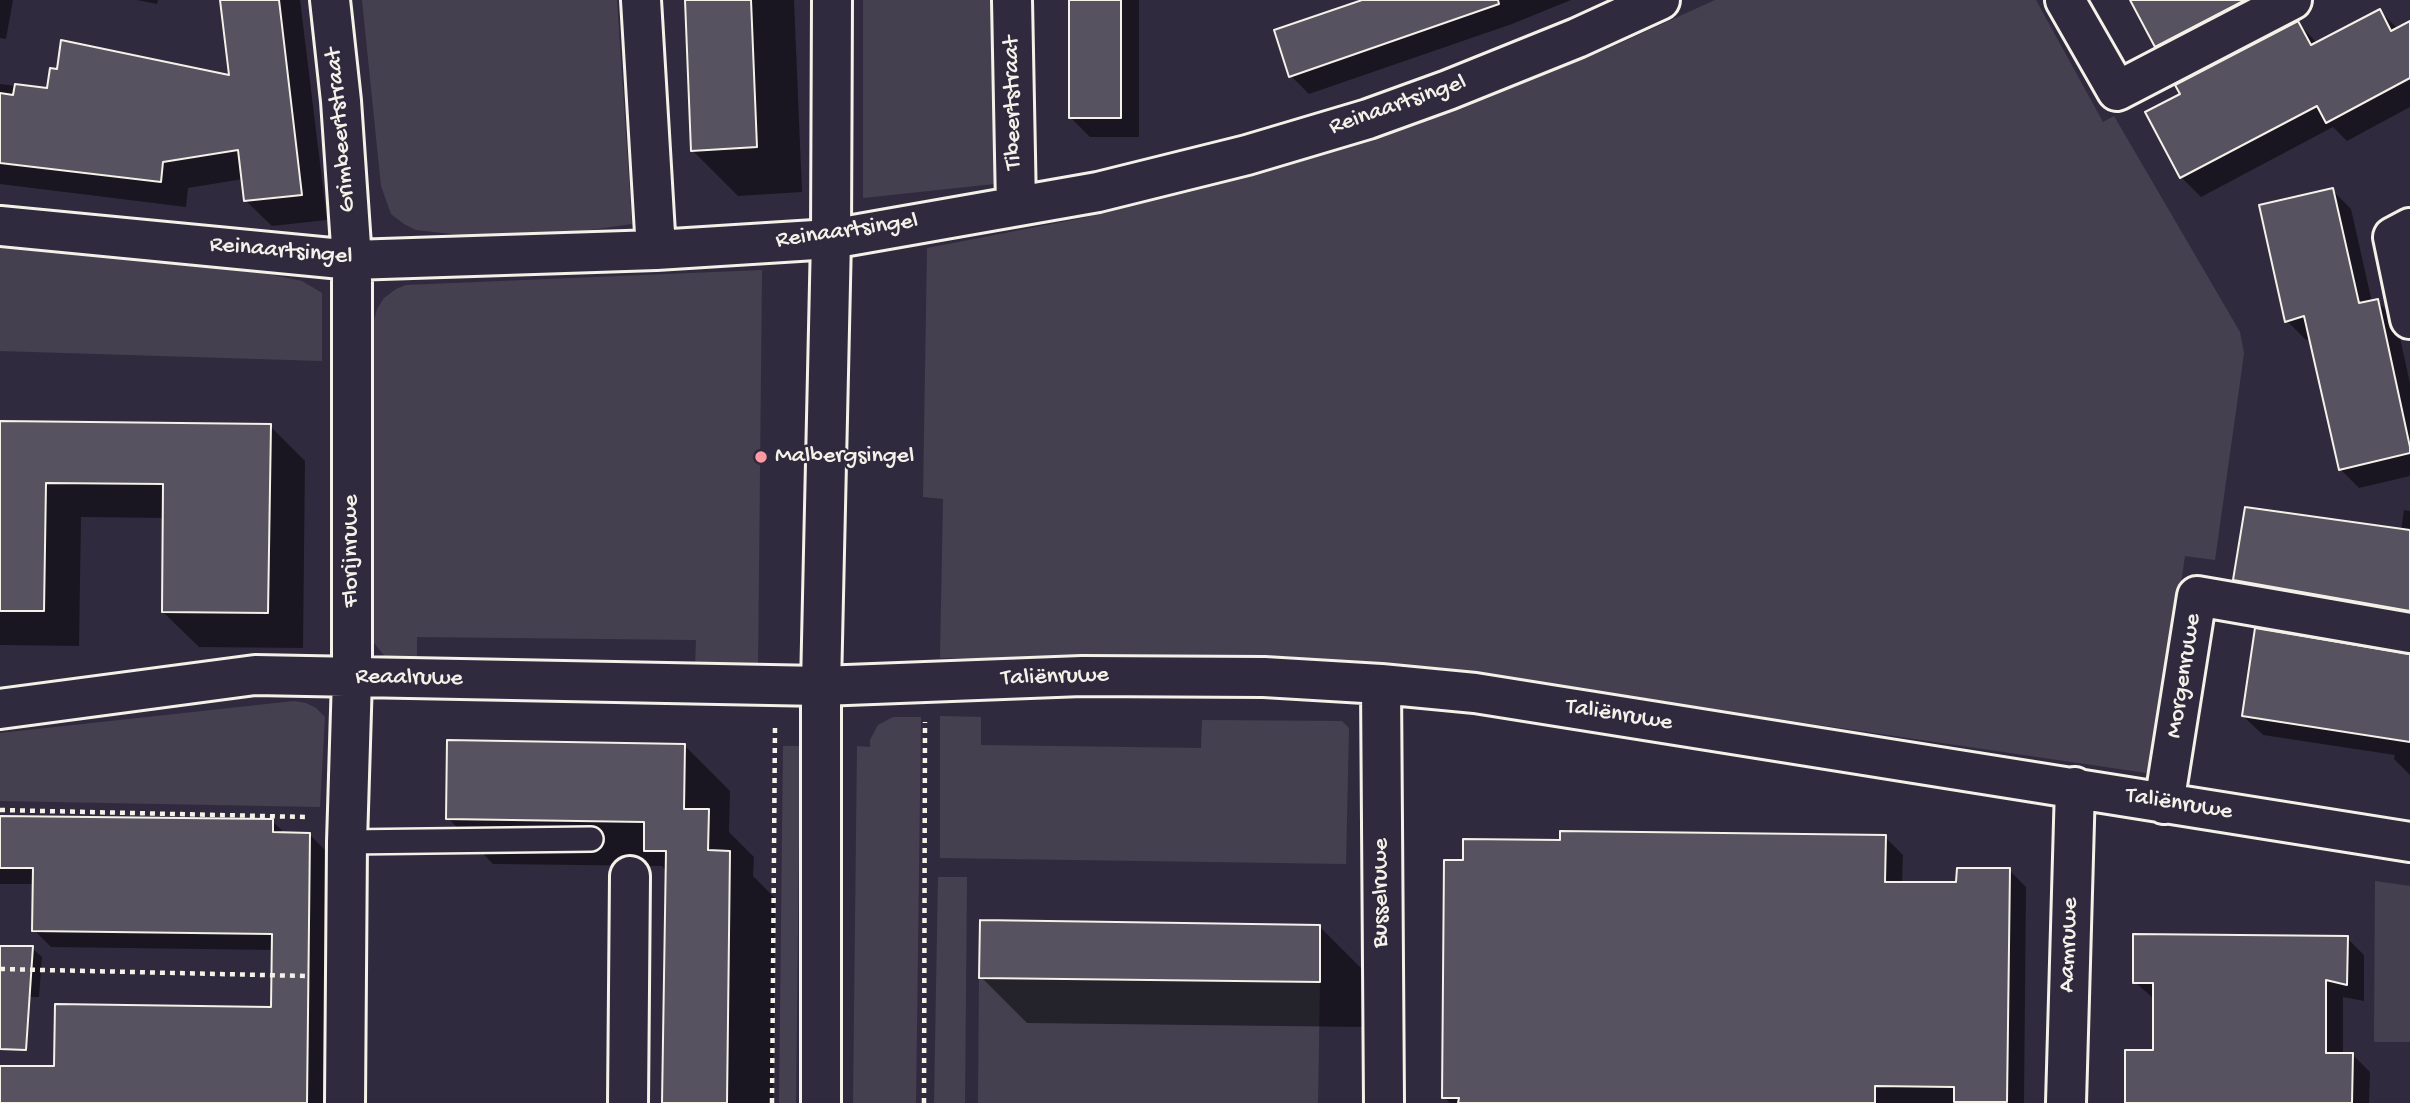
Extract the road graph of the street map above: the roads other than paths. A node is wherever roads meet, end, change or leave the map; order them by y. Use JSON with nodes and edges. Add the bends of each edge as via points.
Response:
{"nodes":[{"id":1,"x":330,"y":0,"type":"edge"},
{"id":2,"x":641,"y":0,"type":"edge"},
{"id":3,"x":832,"y":0,"type":"edge"},
{"id":4,"x":1012,"y":0,"type":"edge"},
{"id":5,"x":1660,"y":0,"type":"edge"},
{"id":6,"x":2065,"y":0,"type":"edge"},
{"id":7,"x":2292,"y":0,"type":"edge"},
{"id":8,"x":1016,"y":206,"type":"junction"},
{"id":9,"x":0,"y":226,"type":"edge"},
{"id":10,"x":2410,"y":228,"type":"edge"},
{"id":11,"x":831,"y":239,"type":"junction"},
{"id":12,"x":656,"y":250,"type":"junction"},
{"id":13,"x":352,"y":260,"type":"junction"},
{"id":14,"x":2410,"y":319,"type":"edge"},
{"id":15,"x":2410,"y":633,"type":"edge"},
{"id":16,"x":352,"y":678,"type":"junction"},
{"id":17,"x":1381,"y":684,"type":"junction"},
{"id":18,"x":821,"y":686,"type":"junction"},
{"id":19,"x":0,"y":709,"type":"edge"},
{"id":20,"x":2075,"y":788,"type":"junction"},
{"id":21,"x":2164,"y":804,"type":"junction"},
{"id":22,"x":347,"y":830,"type":"junction"},
{"id":23,"x":591,"y":839,"type":"dead end"},
{"id":24,"x":2410,"y":842,"type":"edge"},
{"id":25,"x":630,"y":876,"type":"dead end"},
{"id":26,"x":345,"y":1103,"type":"edge"},
{"id":27,"x":628,"y":1103,"type":"edge"},
{"id":28,"x":821,"y":1103,"type":"edge"},
{"id":29,"x":1384,"y":1103,"type":"edge"},
{"id":30,"x":2066,"y":1103,"type":"edge"}],
"edges":[{"from":1,"to":13,"type":"street","name":"Grimbeertstraat"},
{"from":2,"to":12,"type":"street"},
{"from":3,"to":11,"type":"street"},
{"from":4,"to":8,"type":"street","name":"Tibeertstraat"},
{"from":5,"to":8,"type":"street","name":"Reinaartsingel","via":[[1525,59],[1368,119],[1158,178]]},
{"from":6,"to":7,"type":"street","via":[[2117,91]]},
{"from":8,"to":11,"type":"street","name":"Reinaartsingel"},
{"from":9,"to":13,"type":"street","name":"Reinaartsingel"},
{"from":10,"to":14,"type":"street","via":[[2393,237]]},
{"from":11,"to":12,"type":"street","name":"Reinaartsingel"},
{"from":11,"to":18,"type":"street"},
{"from":12,"to":13,"type":"street","name":"Reinaartsingel"},
{"from":13,"to":16,"type":"street","name":"Florijnruwe"},
{"from":15,"to":21,"type":"street","name":"Morgenruwe","via":[[2197,596]]},
{"from":16,"to":18,"type":"street","name":"Reaalruwe"},
{"from":16,"to":19,"type":"street","name":"Reaalruwe","via":[[255,675]]},
{"from":16,"to":22,"type":"street","name":"Florijnruwe"},
{"from":17,"to":18,"type":"street","name":"Taliënruwe","via":[[1264,677],[1082,676]]},
{"from":17,"to":20,"type":"street","name":"Taliënruwe","via":[[1475,693]]},
{"from":17,"to":29,"type":"street","name":"Busselruwe"},
{"from":18,"to":28,"type":"street"},
{"from":20,"to":21,"type":"street","name":"Taliënruwe"},
{"from":20,"to":30,"type":"street","name":"Aamruwe"},
{"from":21,"to":24,"type":"street","name":"Taliënruwe"},
{"from":22,"to":23,"type":"lane"},
{"from":22,"to":26,"type":"street","name":"Florijnruwe"},
{"from":25,"to":27,"type":"street"}]}
